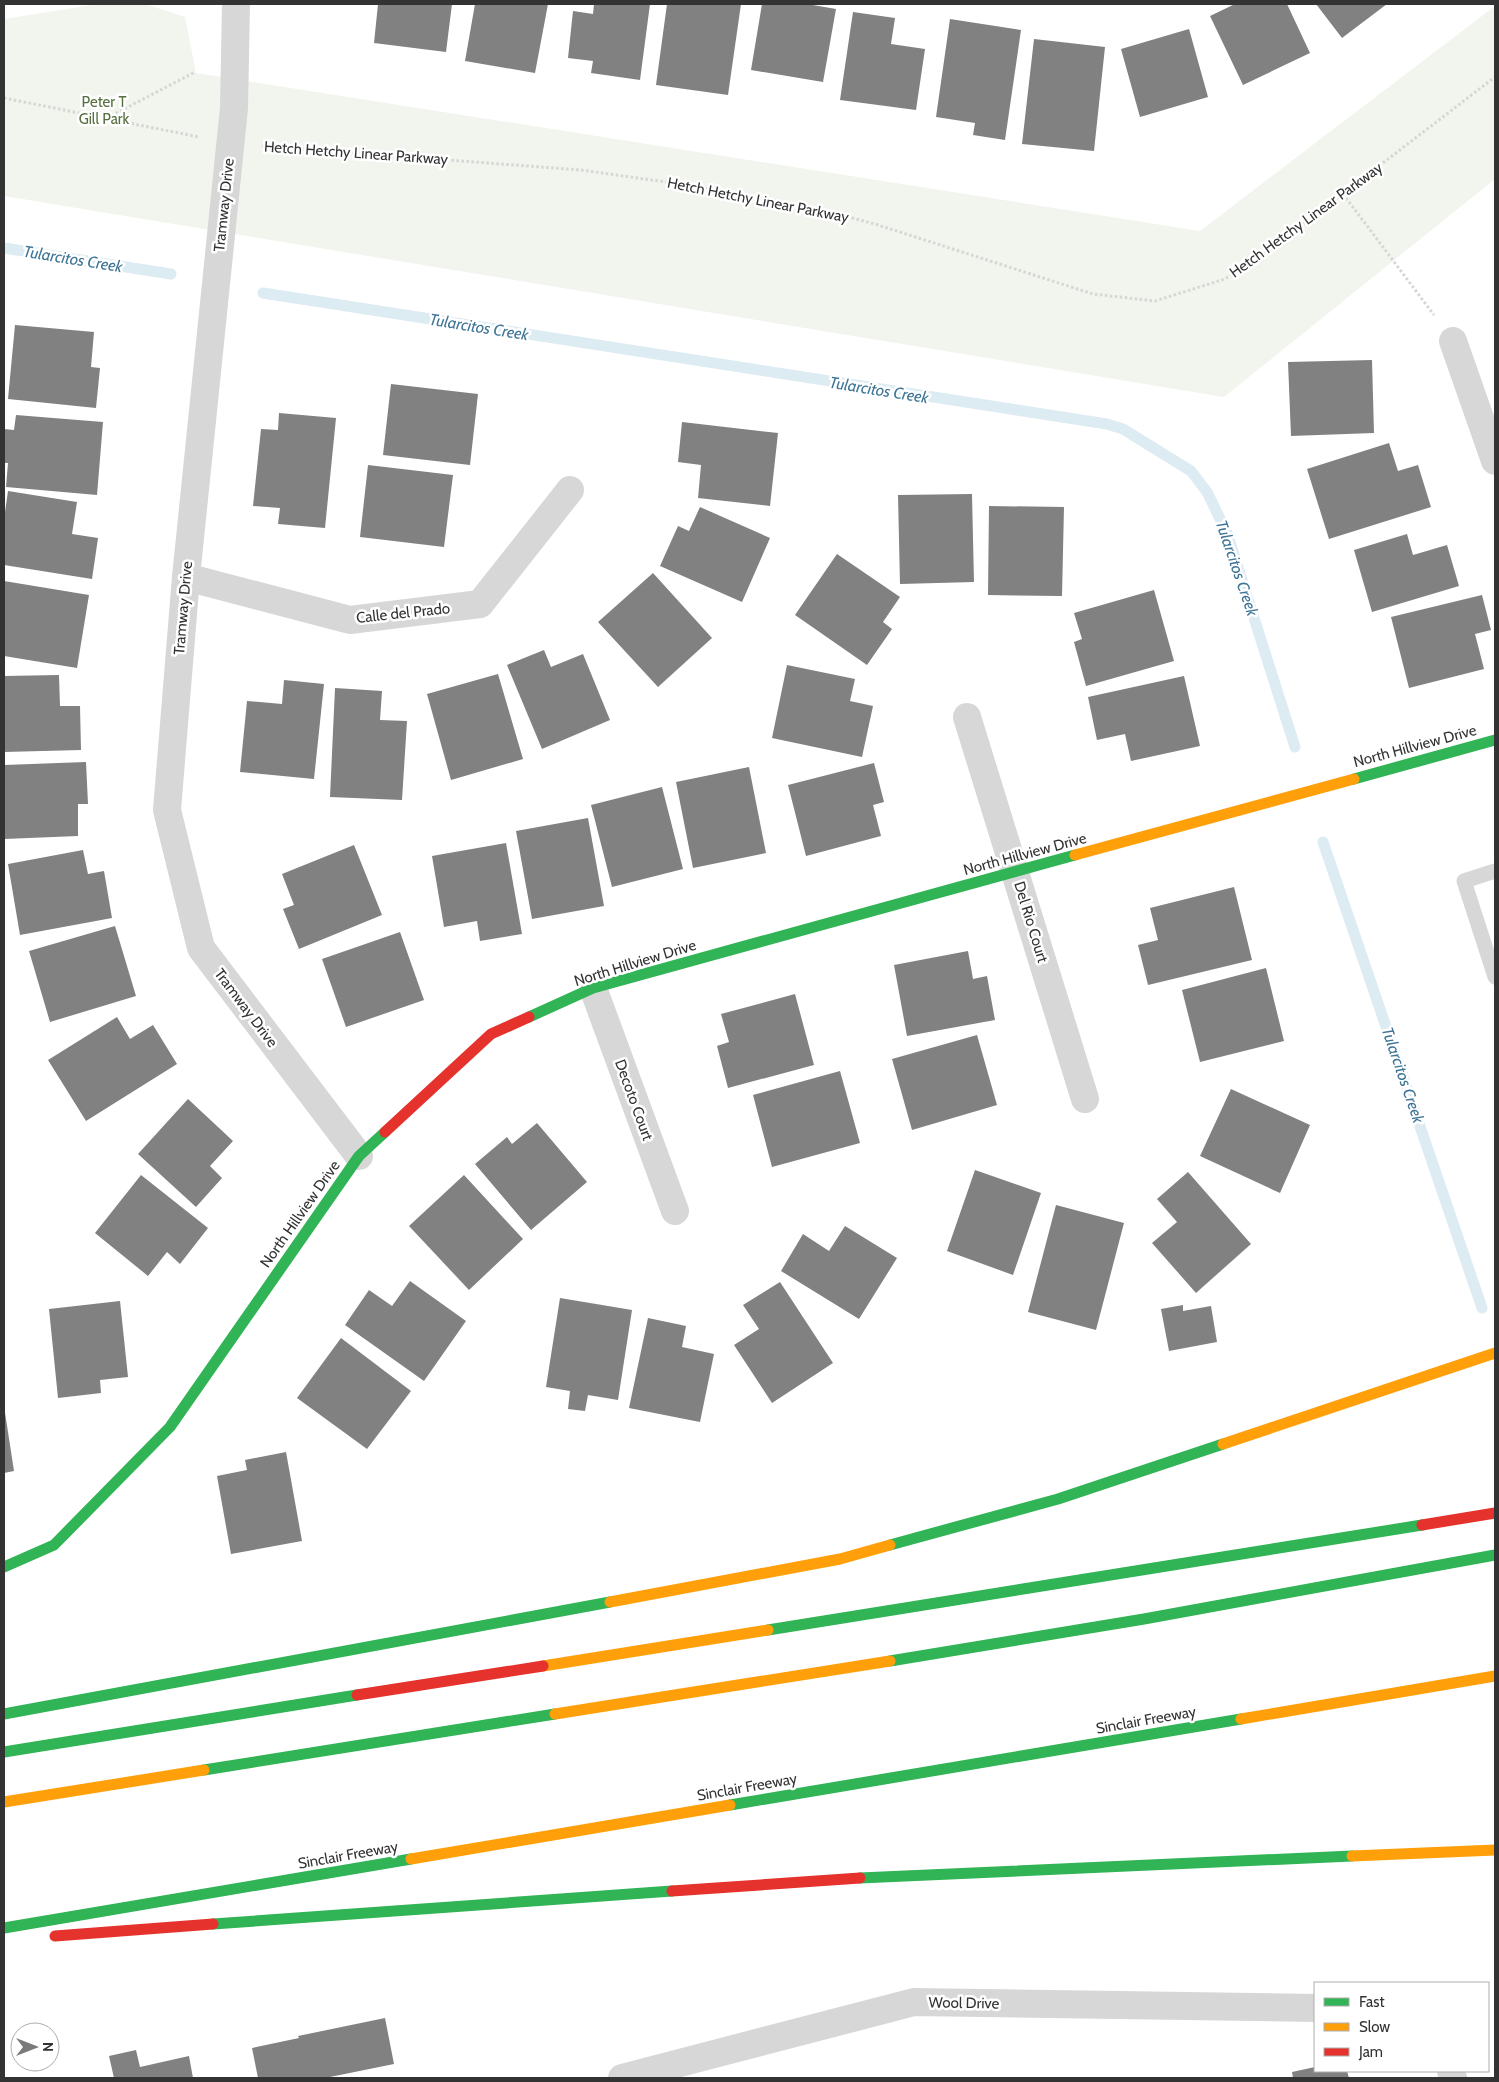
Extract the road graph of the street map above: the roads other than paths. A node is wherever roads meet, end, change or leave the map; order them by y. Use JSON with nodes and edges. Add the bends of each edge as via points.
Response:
{"nodes":[{"id":1,"x":236,"y":4,"type":"edge"},
{"id":2,"x":1453,"y":341,"type":"road end"},
{"id":3,"x":1495,"y":461,"type":"edge"},
{"id":4,"x":570,"y":490,"type":"dead end"},
{"id":5,"x":186,"y":576,"type":"junction"},
{"id":6,"x":967,"y":717,"type":"dead end"},
{"id":7,"x":1495,"y":740,"type":"edge"},
{"id":8,"x":1495,"y":871,"type":"edge"},
{"id":9,"x":1016,"y":872,"type":"junction"},
{"id":10,"x":1495,"y":977,"type":"edge"},
{"id":11,"x":593,"y":988,"type":"junction"},
{"id":12,"x":1085,"y":1099,"type":"dead end"},
{"id":13,"x":359,"y":1156,"type":"junction"},
{"id":14,"x":675,"y":1212,"type":"dead end"},
{"id":15,"x":1495,"y":1353,"type":"edge"},
{"id":16,"x":1495,"y":1513,"type":"edge"},
{"id":17,"x":1495,"y":1555,"type":"edge"},
{"id":18,"x":4,"y":1567,"type":"edge"},
{"id":19,"x":1495,"y":1676,"type":"edge"},
{"id":20,"x":4,"y":1714,"type":"edge"},
{"id":21,"x":4,"y":1752,"type":"edge"},
{"id":22,"x":4,"y":1802,"type":"edge"},
{"id":23,"x":1495,"y":1850,"type":"edge"},
{"id":24,"x":4,"y":1928,"type":"edge"},
{"id":25,"x":43,"y":1937,"type":"dead end"},
{"id":26,"x":1314,"y":2008,"type":"edge"},
{"id":27,"x":622,"y":2078,"type":"edge"}],
"edges":[{"from":1,"to":5,"type":"street","name":"Tramway Drive","via":[[234,108]]},
{"from":2,"to":3,"type":"street"},
{"from":4,"to":5,"type":"street","name":"Calle del Prado","via":[[480,604],[350,620]]},
{"from":5,"to":13,"type":"street","name":"Tramway Drive","via":[[167,810],[201,948]]},
{"from":6,"to":9,"type":"street","name":"Del Rio Court"},
{"from":7,"to":9,"type":"main road","name":"North Hillview Drive"},
{"from":8,"to":10,"type":"lane","via":[[1464,881]]},
{"from":9,"to":11,"type":"main road","name":"North Hillview Drive"},
{"from":9,"to":12,"type":"street","name":"Del Rio Court"},
{"from":11,"to":13,"type":"main road","name":"North Hillview Drive","via":[[491,1034]]},
{"from":11,"to":14,"type":"street","name":"Decoto Court"},
{"from":13,"to":18,"type":"main road","name":"North Hillview Drive","via":[[170,1426],[54,1545]]},
{"from":15,"to":20,"type":"main road","via":[[1058,1498],[840,1559]]},
{"from":16,"to":21,"type":"main road"},
{"from":17,"to":22,"type":"main road","via":[[940,1653]]},
{"from":19,"to":24,"type":"main road","name":"Sinclair Freeway"},
{"from":23,"to":25,"type":"main road","via":[[837,1880]]},
{"from":26,"to":27,"type":"street","name":"Wool Drive","via":[[914,2002]]}]}
